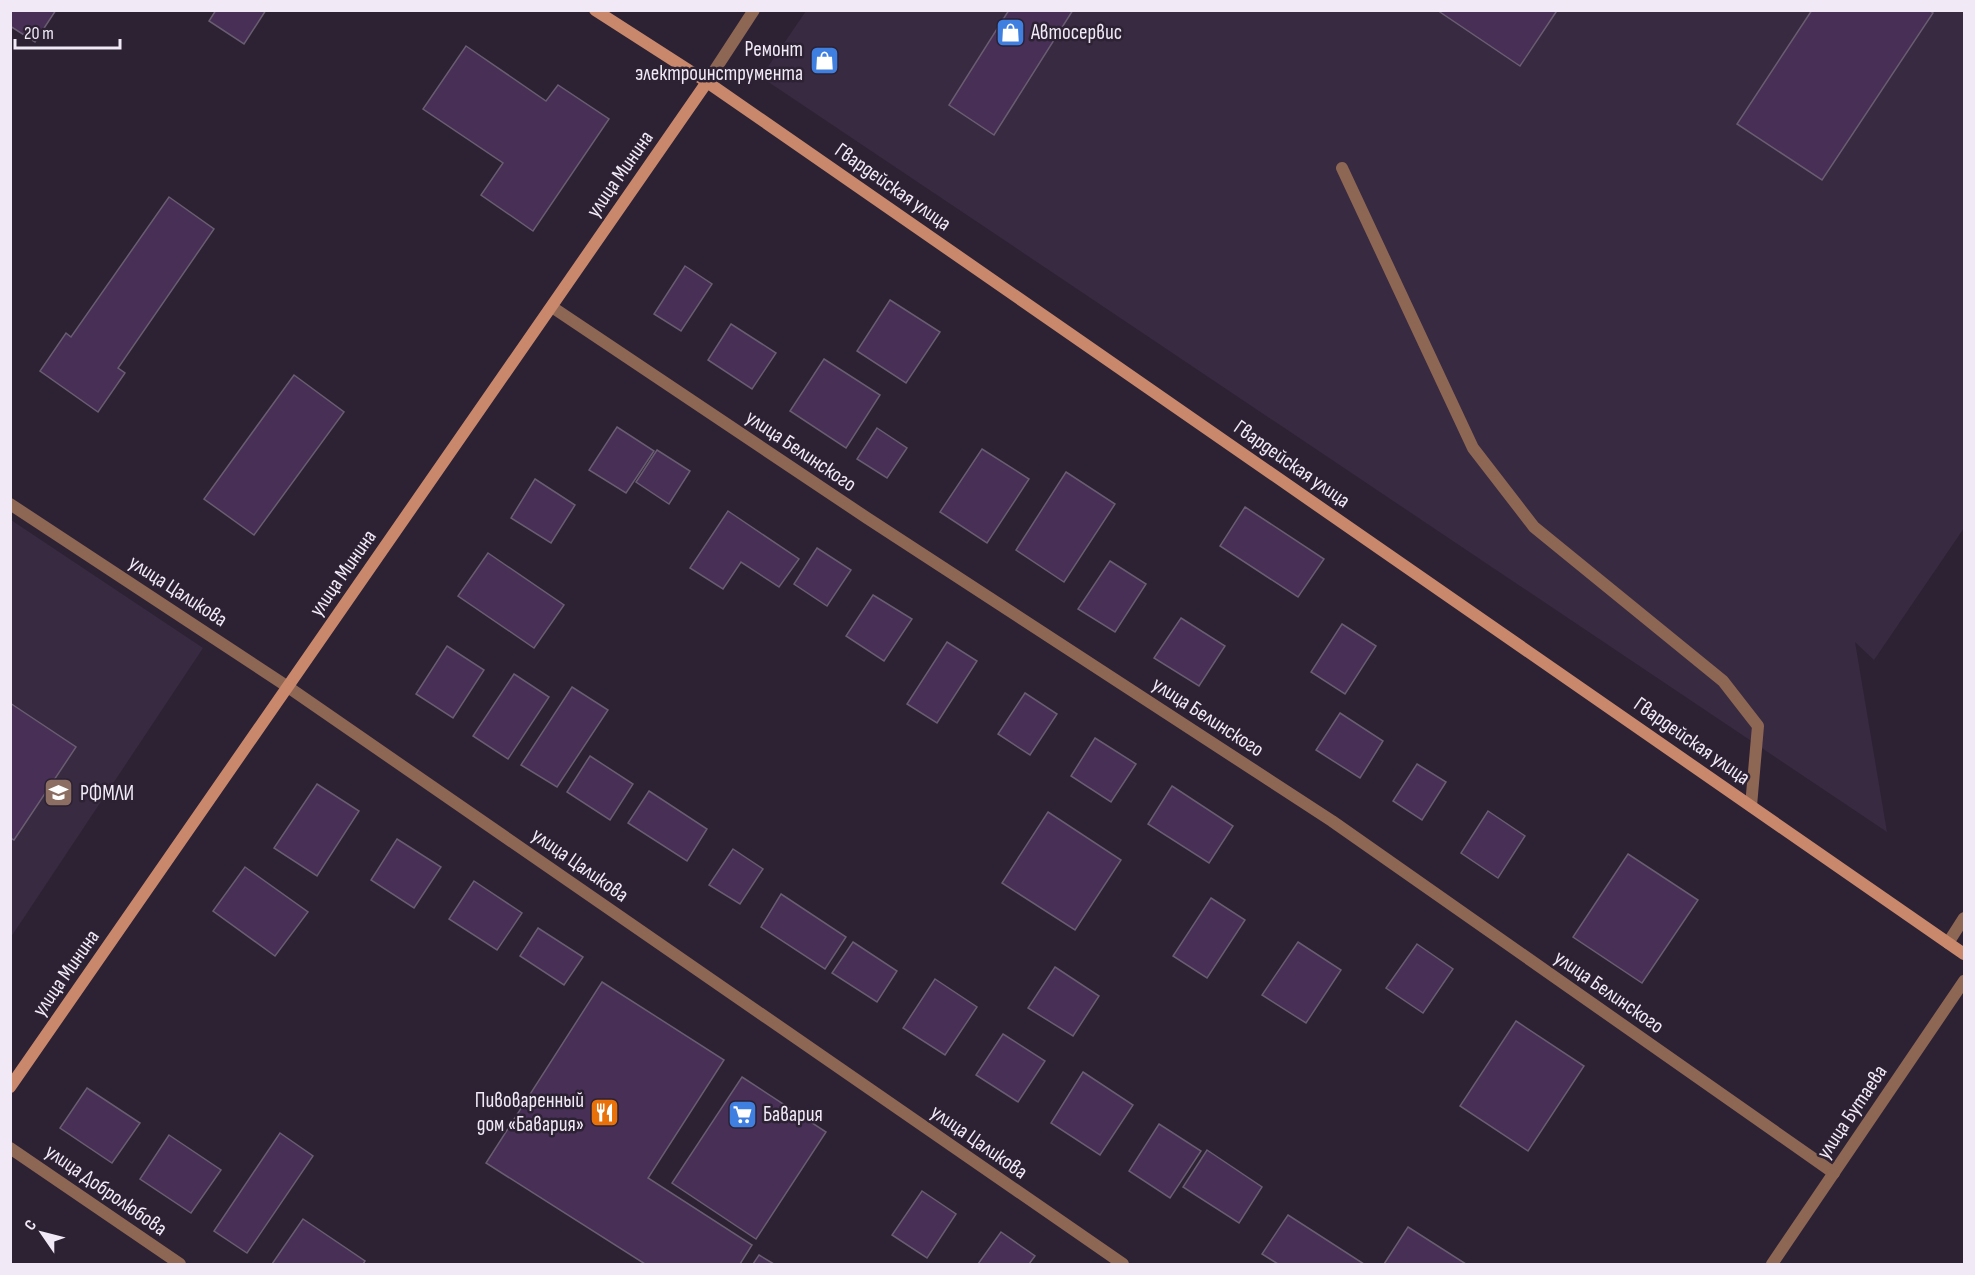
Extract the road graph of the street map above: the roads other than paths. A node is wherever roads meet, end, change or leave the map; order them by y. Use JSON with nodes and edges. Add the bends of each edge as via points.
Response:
{"nodes":[{"id":1,"x":595,"y":10,"type":"edge"},
{"id":2,"x":754,"y":10,"type":"edge"},
{"id":3,"x":707,"y":82,"type":"junction"},
{"id":4,"x":1342,"y":168,"type":"dead end"},
{"id":5,"x":552,"y":307,"type":"junction"},
{"id":6,"x":10,"y":504,"type":"edge"},
{"id":7,"x":288,"y":687,"type":"junction"},
{"id":8,"x":1751,"y":806,"type":"junction"},
{"id":9,"x":1965,"y":918,"type":"edge"},
{"id":10,"x":1948,"y":943,"type":"junction"},
{"id":11,"x":1965,"y":954,"type":"edge"},
{"id":12,"x":1965,"y":981,"type":"edge"},
{"id":13,"x":10,"y":1087,"type":"edge"},
{"id":14,"x":10,"y":1148,"type":"edge"},
{"id":15,"x":1834,"y":1173,"type":"junction"},
{"id":16,"x":180,"y":1264,"type":"edge"},
{"id":17,"x":1123,"y":1264,"type":"edge"},
{"id":18,"x":1772,"y":1264,"type":"edge"}],
"edges":[{"from":1,"to":3,"type":"street","name":"Гвардейская улица"},
{"from":2,"to":3,"type":"street"},
{"from":3,"to":5,"type":"street","name":"улица Минина"},
{"from":3,"to":8,"type":"street","name":"Гвардейская улица"},
{"from":4,"to":8,"type":"street","via":[[1473,448],[1534,527],[1723,681],[1758,726]]},
{"from":5,"to":7,"type":"street","name":"улица Минина"},
{"from":5,"to":15,"type":"street","name":"улица Белинского","via":[[1332,821]]},
{"from":6,"to":7,"type":"street","name":"улица Цаликова"},
{"from":7,"to":13,"type":"street","name":"улица Минина"},
{"from":7,"to":17,"type":"street","name":"улица Цаликова"},
{"from":8,"to":10,"type":"street","name":"Гвардейская улица"},
{"from":9,"to":10,"type":"street"},
{"from":10,"to":11,"type":"street","name":"Гвардейская улица"},
{"from":12,"to":15,"type":"street","name":"улица Бутаева"},
{"from":14,"to":16,"type":"street","name":"улица Добролюбова"},
{"from":15,"to":18,"type":"street","name":"улица Бутаева"}]}
